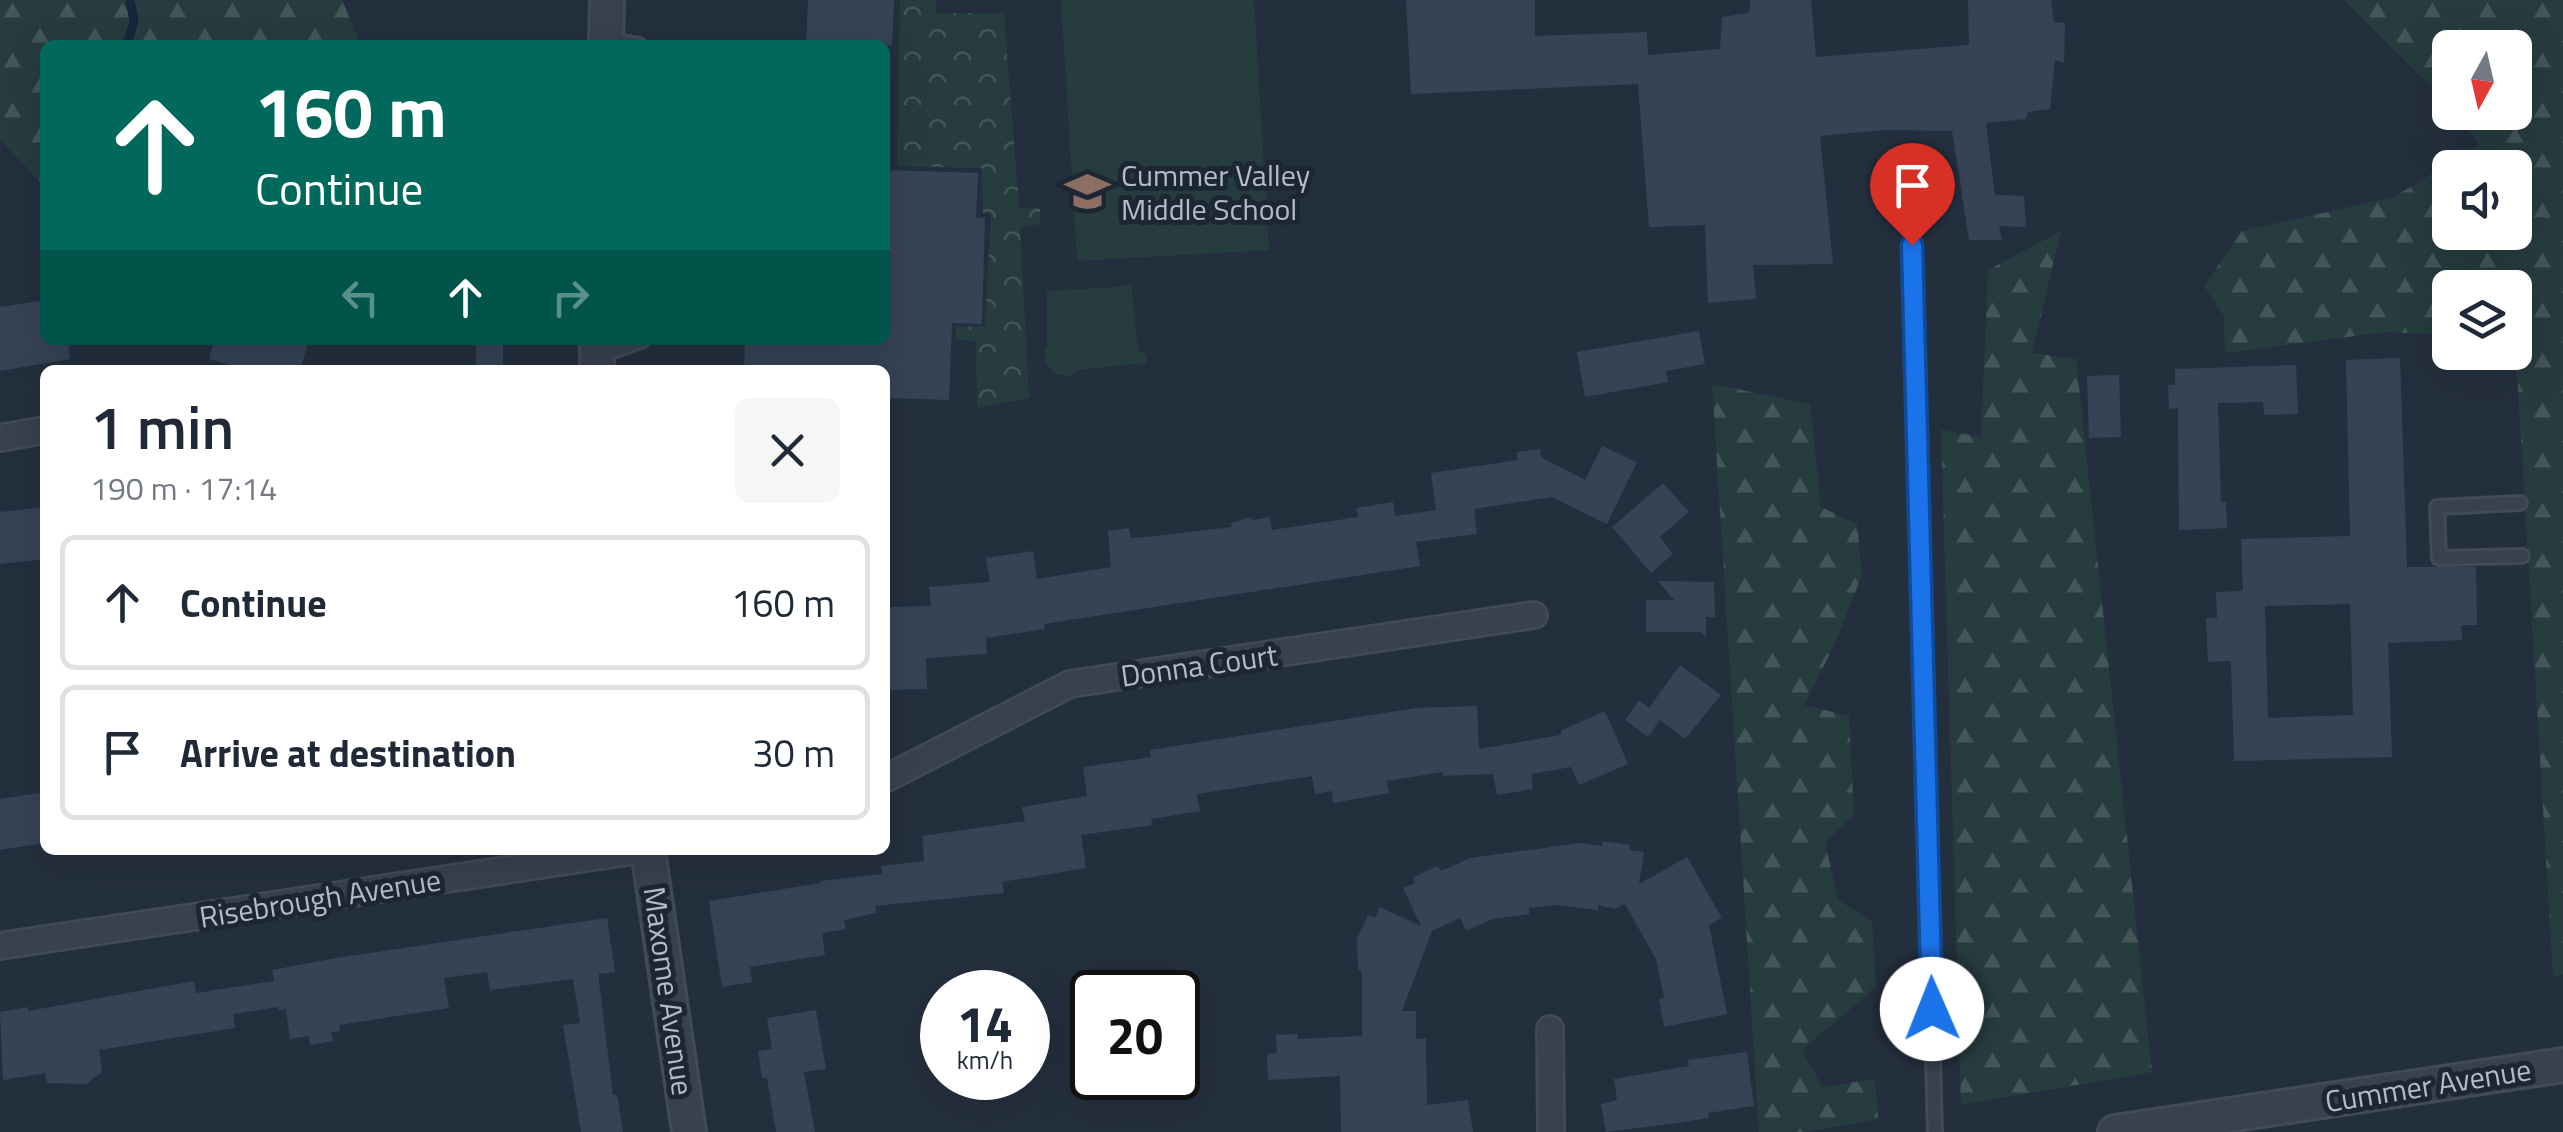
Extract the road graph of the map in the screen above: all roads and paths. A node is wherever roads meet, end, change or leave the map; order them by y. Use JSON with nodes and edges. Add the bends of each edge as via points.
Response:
{"nodes":[{"id":1,"x":607,"y":0,"type":"edge"},
{"id":2,"x":606,"y":40,"type":"edge"},
{"id":3,"x":1912,"y":245,"type":"dead end"},
{"id":4,"x":629,"y":345,"type":"edge"},
{"id":5,"x":597,"y":356,"type":"edge"},
{"id":6,"x":40,"y":431,"type":"edge"},
{"id":7,"x":0,"y":438,"type":"edge"},
{"id":8,"x":2520,"y":503,"type":"dead end"},
{"id":9,"x":2522,"y":556,"type":"dead end"},
{"id":10,"x":1534,"y":614,"type":"dead end"},
{"id":11,"x":890,"y":776,"type":"edge"},
{"id":12,"x":607,"y":855,"type":"edge"},
{"id":13,"x":649,"y":855,"type":"edge"},
{"id":14,"x":0,"y":946,"type":"edge"},
{"id":15,"x":1550,"y":1028,"type":"dead end"},
{"id":16,"x":2563,"y":1065,"type":"edge"},
{"id":17,"x":689,"y":1132,"type":"edge"},
{"id":18,"x":1551,"y":1132,"type":"edge"},
{"id":19,"x":1934,"y":1132,"type":"edge"},
{"id":20,"x":2115,"y":1132,"type":"edge"}],
"edges":[{"from":1,"to":2,"type":"street"},
{"from":3,"to":19,"type":"lane"},
{"from":4,"to":5,"type":"lane"},
{"from":6,"to":7,"type":"street"},
{"from":8,"to":9,"type":"lane","via":[[2437,507],[2439,558]]},
{"from":10,"to":11,"type":"street","name":"Donna Court","via":[[1070,684]]},
{"from":12,"to":14,"type":"street","name":"Risebrough Avenue"},
{"from":13,"to":17,"type":"street","name":"Maxome Avenue"},
{"from":15,"to":18,"type":"street"},
{"from":16,"to":20,"type":"street","name":"Cummer Avenue"}]}
